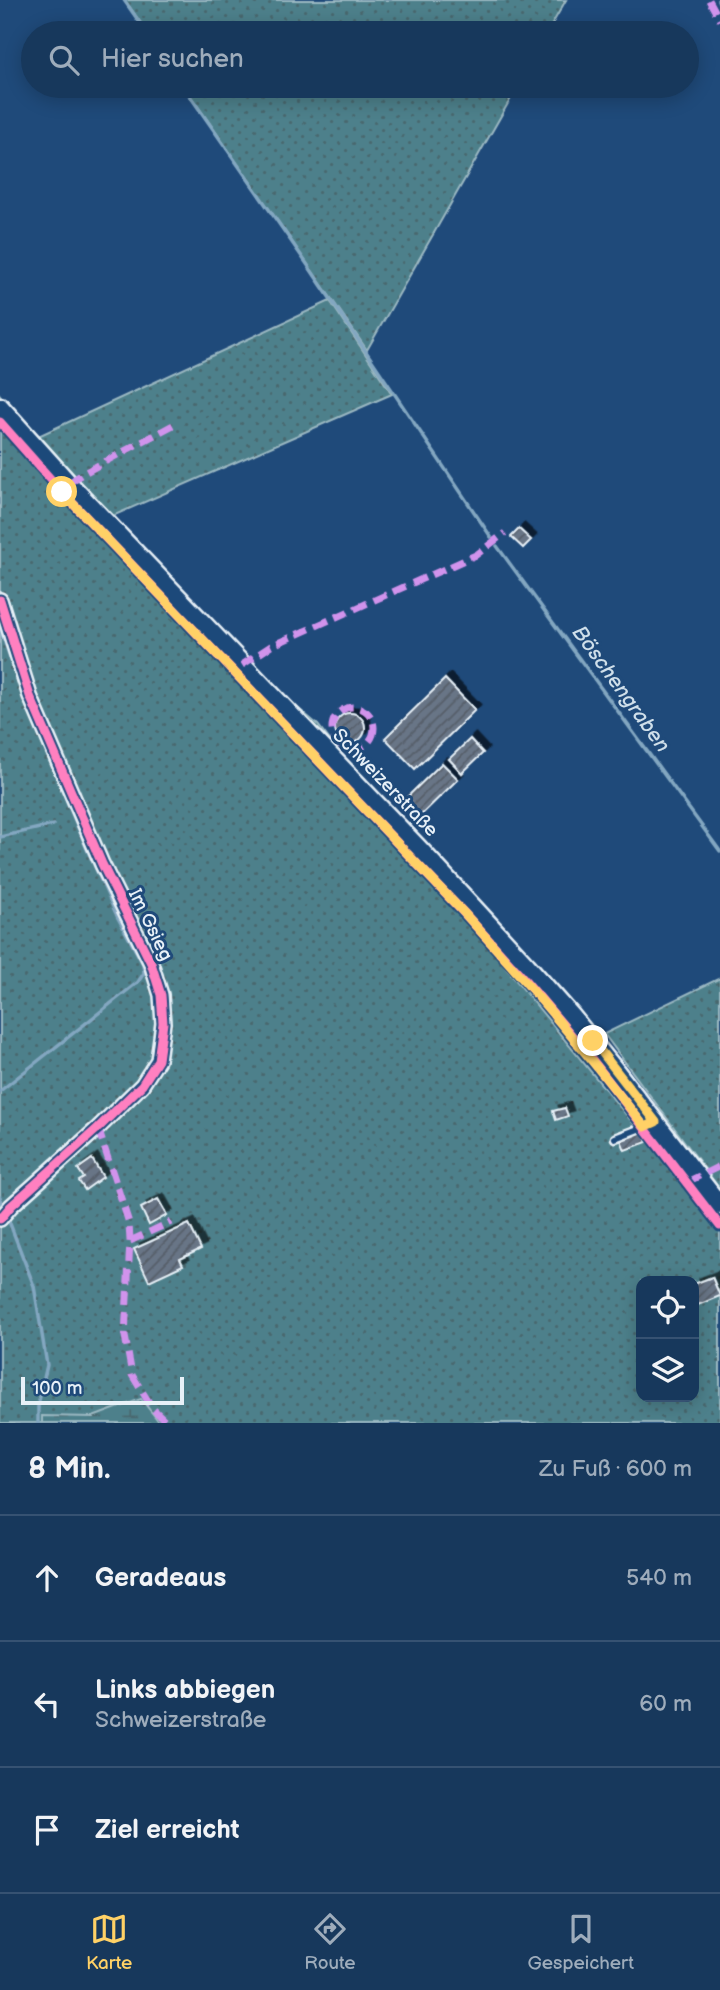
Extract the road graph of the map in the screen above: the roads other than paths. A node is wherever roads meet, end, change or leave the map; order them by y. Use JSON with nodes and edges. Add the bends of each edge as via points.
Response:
{"nodes":[{"id":1,"x":3,"y":416,"type":"edge"},
{"id":2,"x":0,"y":600,"type":"edge"},
{"id":3,"x":656,"y":1122,"type":"junction"},
{"id":4,"x":615,"y":1138,"type":"dead end"},
{"id":5,"x":720,"y":1205,"type":"edge"},
{"id":6,"x":0,"y":1219,"type":"edge"}],
"edges":[{"from":1,"to":3,"type":"main road","name":"Schweizerstraße","via":[[419,848],[572,1016]]},
{"from":2,"to":6,"type":"street","name":"Im Gsieg","via":[[30,696],[102,864],[151,964],[161,995],[163,1023],[158,1060],[142,1085]]},
{"from":3,"to":4,"type":"lane"},
{"from":3,"to":5,"type":"main road","name":"Schweizerstraße"}]}
